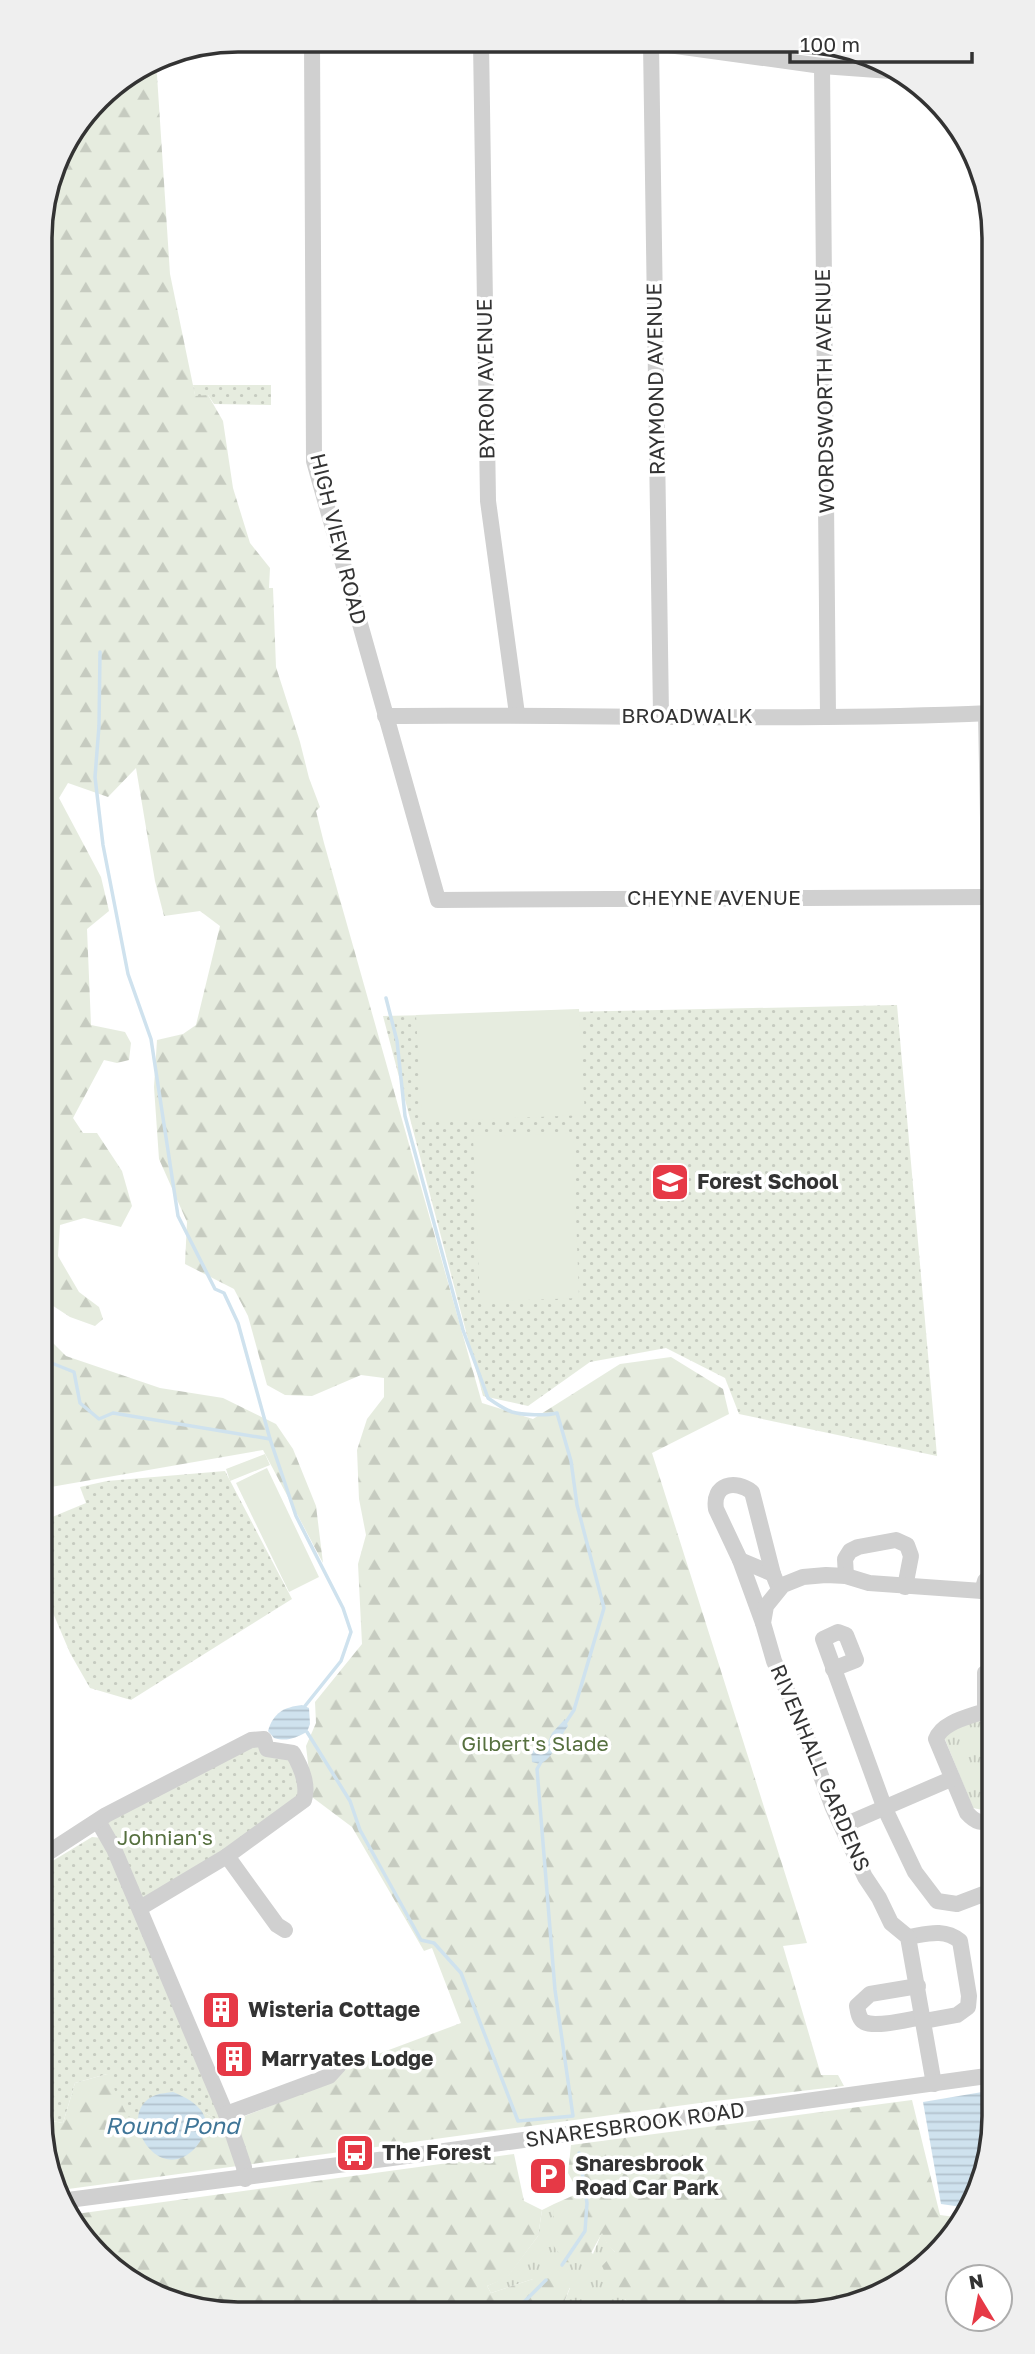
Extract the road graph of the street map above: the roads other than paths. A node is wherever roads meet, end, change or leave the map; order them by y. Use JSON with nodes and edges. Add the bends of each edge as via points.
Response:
{"nodes":[{"id":1,"x":312,"y":52,"type":"edge"},
{"id":2,"x":481,"y":52,"type":"edge"},
{"id":3,"x":652,"y":52,"type":"edge"},
{"id":4,"x":719,"y":52,"type":"edge"},
{"id":5,"x":822,"y":66,"type":"junction"},
{"id":6,"x":874,"y":70,"type":"edge"},
{"id":7,"x":982,"y":713,"type":"edge"},
{"id":8,"x":517,"y":714,"type":"junction"},
{"id":9,"x":661,"y":715,"type":"junction"},
{"id":10,"x":385,"y":716,"type":"junction"},
{"id":11,"x":828,"y":717,"type":"junction"},
{"id":12,"x":982,"y":897,"type":"edge"},
{"id":13,"x":438,"y":900,"type":"joint"},
{"id":14,"x":740,"y":1560,"type":"junction"},
{"id":15,"x":846,"y":1576,"type":"junction"},
{"id":16,"x":776,"y":1581,"type":"junction"},
{"id":17,"x":905,"y":1587,"type":"junction"},
{"id":18,"x":982,"y":1592,"type":"edge"},
{"id":19,"x":763,"y":1623,"type":"junction"},
{"id":20,"x":833,"y":1669,"type":"dead end"},
{"id":21,"x":982,"y":1712,"type":"edge"},
{"id":22,"x":951,"y":1779,"type":"junction"},
{"id":23,"x":885,"y":1809,"type":"junction"},
{"id":24,"x":98,"y":1821,"type":"junction"},
{"id":25,"x":982,"y":1821,"type":"edge"},
{"id":26,"x":842,"y":1826,"type":"junction"},
{"id":27,"x":52,"y":1850,"type":"edge"},
{"id":28,"x":227,"y":1856,"type":"junction"},
{"id":29,"x":982,"y":1894,"type":"edge"},
{"id":30,"x":140,"y":1908,"type":"junction"},
{"id":31,"x":285,"y":1930,"type":"dead end"},
{"id":32,"x":908,"y":1937,"type":"junction"},
{"id":33,"x":918,"y":1986,"type":"junction"},
{"id":34,"x":923,"y":2019,"type":"junction"},
{"id":35,"x":339,"y":2065,"type":"dead end"},
{"id":36,"x":982,"y":2077,"type":"edge"},
{"id":37,"x":934,"y":2084,"type":"junction"},
{"id":38,"x":226,"y":2114,"type":"junction"},
{"id":39,"x":245,"y":2179,"type":"junction"},
{"id":40,"x":73,"y":2199,"type":"edge"}],
"edges":[{"from":1,"to":10,"type":"street","name":"HIGH VIEW ROAD","via":[[314,461]]},
{"from":2,"to":8,"type":"street","name":"BYRON AVENUE","via":[[488,501]]},
{"from":3,"to":9,"type":"street","name":"RAYMOND AVENUE"},
{"from":4,"to":5,"type":"street"},
{"from":5,"to":6,"type":"street"},
{"from":5,"to":11,"type":"street","name":"WORDSWORTH AVENUE"},
{"from":7,"to":11,"type":"street","name":"BROADWALK"},
{"from":8,"to":9,"type":"street","name":"BROADWALK"},
{"from":8,"to":10,"type":"street","name":"BROADWALK"},
{"from":9,"to":11,"type":"street","name":"BROADWALK"},
{"from":10,"to":13,"type":"street","name":"HIGH VIEW ROAD"},
{"from":12,"to":13,"type":"street","name":"CHEYNE AVENUE"},
{"from":14,"to":16,"type":"street"},
{"from":14,"to":16,"type":"street","via":[[715,1501],[729,1484],[743,1485],[752,1492]]},
{"from":14,"to":19,"type":"street"},
{"from":15,"to":16,"type":"street","via":[[803,1577],[782,1585]]},
{"from":15,"to":17,"type":"street"},
{"from":15,"to":17,"type":"street","via":[[845,1559],[850,1550],[896,1540],[907,1545],[911,1556]]},
{"from":16,"to":19,"type":"street","name":"RIVENHALL GARDENS"},
{"from":17,"to":18,"type":"street"},
{"from":19,"to":26,"type":"street","name":"RIVENHALL GARDENS","via":[[774,1661]]},
{"from":20,"to":23,"type":"street"},
{"from":21,"to":22,"type":"street","via":[[938,1732],[937,1745]]},
{"from":22,"to":23,"type":"street"},
{"from":22,"to":25,"type":"street","via":[[967,1813]]},
{"from":23,"to":26,"type":"street"},
{"from":23,"to":29,"type":"street","via":[[915,1872],[937,1901],[957,1904]]},
{"from":24,"to":27,"type":"street"},
{"from":24,"to":28,"type":"street","via":[[251,1740],[264,1739],[267,1749],[293,1753],[306,1794]]},
{"from":24,"to":30,"type":"street"},
{"from":26,"to":32,"type":"street","name":"RIVENHALL GARDENS","via":[[891,1923]]},
{"from":28,"to":30,"type":"street"},
{"from":28,"to":31,"type":"street","via":[[277,1926]]},
{"from":30,"to":38,"type":"street"},
{"from":32,"to":33,"type":"street","name":"RIVENHALL GARDENS"},
{"from":32,"to":34,"type":"street","via":[[943,1932],[960,1941],[968,2007],[957,2015]]},
{"from":33,"to":34,"type":"street","name":"RIVENHALL GARDENS"},
{"from":33,"to":34,"type":"street","via":[[870,1994],[859,2003],[858,2013],[875,2024]]},
{"from":34,"to":37,"type":"street","name":"RIVENHALL GARDENS"},
{"from":35,"to":38,"type":"street","via":[[329,2076]]},
{"from":36,"to":37,"type":"street","name":"SNARESBROOK ROAD"},
{"from":37,"to":39,"type":"street","name":"SNARESBROOK ROAD"},
{"from":38,"to":39,"type":"street"},
{"from":39,"to":40,"type":"street","name":"SNARESBROOK ROAD"}]}
